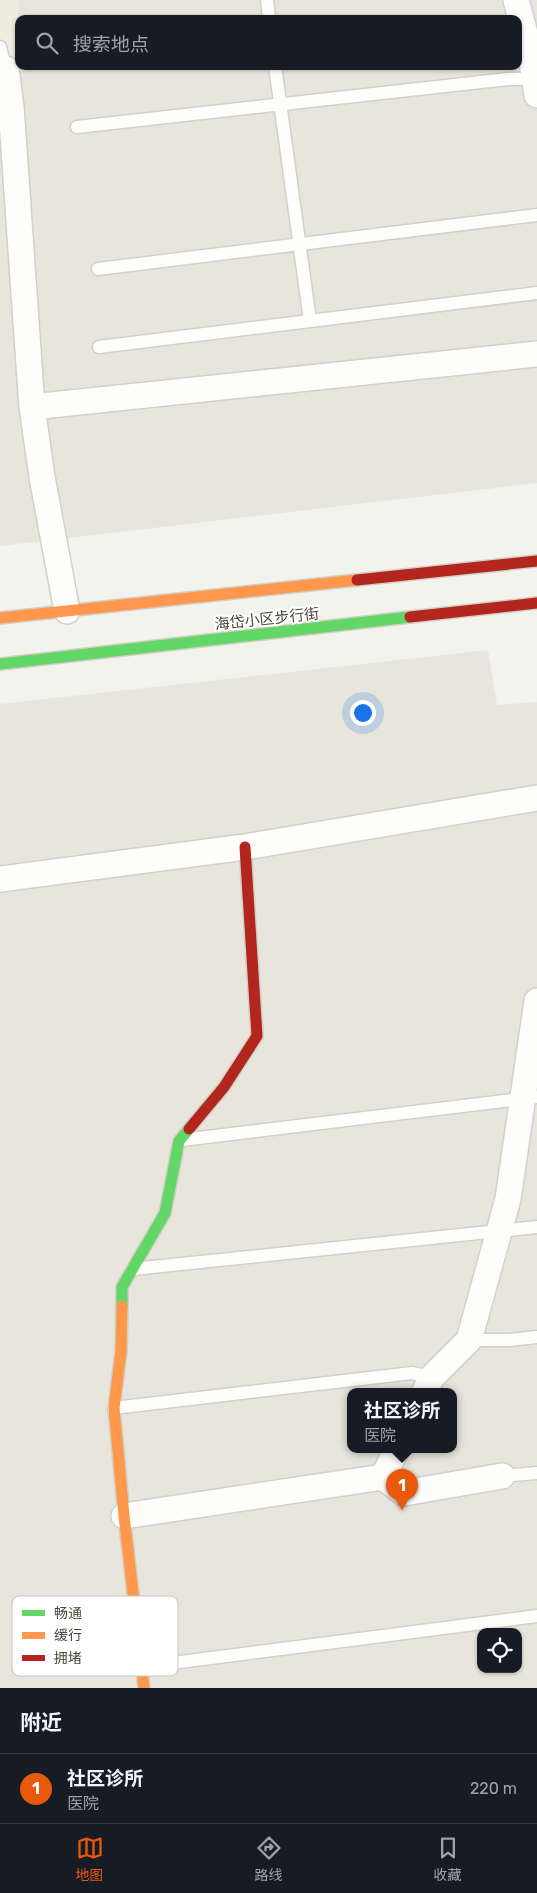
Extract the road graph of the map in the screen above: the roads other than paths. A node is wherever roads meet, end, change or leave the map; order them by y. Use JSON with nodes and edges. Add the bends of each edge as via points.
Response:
{"nodes":[{"id":1,"x":267,"y":0,"type":"edge"},
{"id":2,"x":516,"y":0,"type":"edge"},
{"id":3,"x":269,"y":15,"type":"edge"},
{"id":4,"x":520,"y":15,"type":"edge"},
{"id":5,"x":522,"y":24,"type":"edge"},
{"id":6,"x":3,"y":58,"type":"edge"},
{"id":7,"x":275,"y":70,"type":"edge"},
{"id":8,"x":537,"y":84,"type":"edge"},
{"id":9,"x":279,"y":103,"type":"junction"},
{"id":10,"x":77,"y":127,"type":"dead end"},
{"id":11,"x":537,"y":215,"type":"edge"},
{"id":12,"x":299,"y":244,"type":"junction"},
{"id":13,"x":98,"y":269,"type":"dead end"},
{"id":14,"x":537,"y":293,"type":"edge"},
{"id":15,"x":310,"y":321,"type":"junction"},
{"id":16,"x":99,"y":347,"type":"dead end"},
{"id":17,"x":537,"y":354,"type":"edge"},
{"id":18,"x":32,"y":407,"type":"junction"},
{"id":19,"x":537,"y":561,"type":"edge"},
{"id":20,"x":537,"y":603,"type":"edge"},
{"id":21,"x":67,"y":611,"type":"junction"},
{"id":22,"x":0,"y":618,"type":"edge"},
{"id":23,"x":0,"y":664,"type":"edge"},
{"id":24,"x":537,"y":798,"type":"edge"},
{"id":25,"x":245,"y":847,"type":"junction"},
{"id":26,"x":0,"y":880,"type":"edge"},
{"id":27,"x":537,"y":1001,"type":"edge"},
{"id":28,"x":530,"y":1098,"type":"edge"},
{"id":29,"x":179,"y":1140,"type":"junction"},
{"id":30,"x":537,"y":1227,"type":"edge"},
{"id":31,"x":498,"y":1232,"type":"junction"},
{"id":32,"x":133,"y":1270,"type":"junction"},
{"id":33,"x":537,"y":1337,"type":"edge"},
{"id":34,"x":469,"y":1340,"type":"junction"},
{"id":35,"x":428,"y":1384,"type":"edge"},
{"id":36,"x":114,"y":1408,"type":"junction"},
{"id":37,"x":395,"y":1453,"type":"edge"},
{"id":38,"x":537,"y":1472,"type":"edge"},
{"id":39,"x":502,"y":1476,"type":"joint"},
{"id":40,"x":383,"y":1477,"type":"junction"},
{"id":41,"x":124,"y":1516,"type":"junction"},
{"id":42,"x":133,"y":1596,"type":"edge"},
{"id":43,"x":537,"y":1616,"type":"edge"},
{"id":44,"x":178,"y":1662,"type":"edge"}],
"edges":[{"from":1,"to":3,"type":"lane"},
{"from":2,"to":4,"type":"street"},
{"from":5,"to":8,"type":"street"},
{"from":6,"to":18,"type":"street","via":[[11,107]]},
{"from":7,"to":9,"type":"lane"},
{"from":8,"to":9,"type":"lane","via":[[508,79]]},
{"from":9,"to":10,"type":"lane"},
{"from":9,"to":12,"type":"lane"},
{"from":11,"to":12,"type":"lane"},
{"from":12,"to":13,"type":"lane"},
{"from":12,"to":15,"type":"lane"},
{"from":14,"to":15,"type":"lane"},
{"from":15,"to":16,"type":"lane"},
{"from":17,"to":18,"type":"street"},
{"from":18,"to":21,"type":"street"},
{"from":19,"to":21,"type":"street","name":"海岱小区步行街"},
{"from":20,"to":23,"type":"street","name":"海岱小区步行街"},
{"from":21,"to":22,"type":"street","name":"海岱小区步行街"},
{"from":24,"to":25,"type":"street"},
{"from":25,"to":26,"type":"street"},
{"from":25,"to":29,"type":"street","via":[[257,1036],[224,1087]]},
{"from":27,"to":28,"type":"street"},
{"from":28,"to":29,"type":"lane"},
{"from":28,"to":31,"type":"street"},
{"from":29,"to":32,"type":"street","via":[[165,1213]]},
{"from":30,"to":31,"type":"lane"},
{"from":31,"to":32,"type":"lane"},
{"from":31,"to":34,"type":"street"},
{"from":32,"to":36,"type":"street","via":[[122,1287],[121,1351]]},
{"from":33,"to":34,"type":"lane"},
{"from":34,"to":35,"type":"street"},
{"from":35,"to":36,"type":"lane","via":[[412,1373]]},
{"from":36,"to":41,"type":"street"},
{"from":37,"to":40,"type":"street"},
{"from":38,"to":39,"type":"lane"},
{"from":39,"to":40,"type":"street","via":[[404,1493]]},
{"from":40,"to":41,"type":"street"},
{"from":41,"to":42,"type":"street"},
{"from":43,"to":44,"type":"lane"}]}
